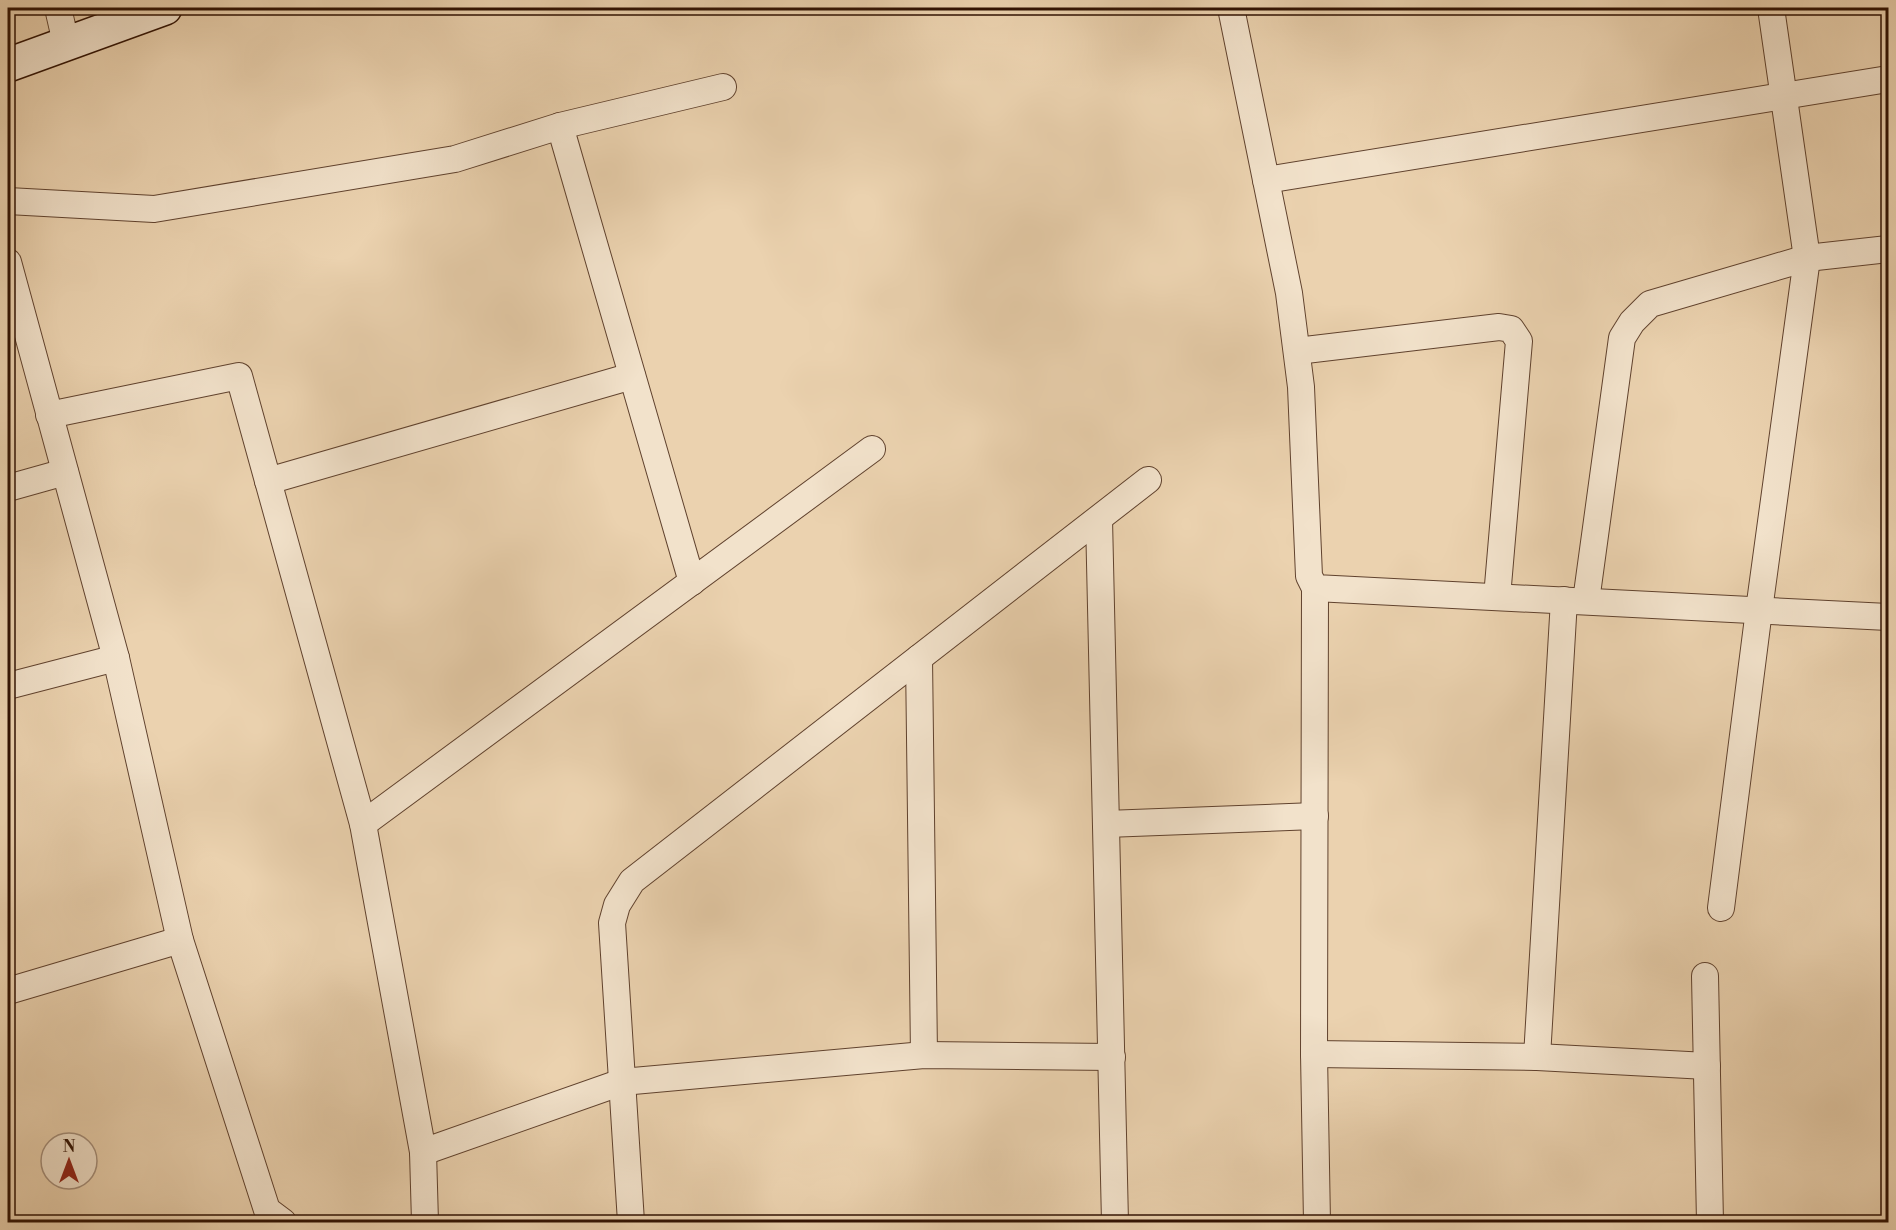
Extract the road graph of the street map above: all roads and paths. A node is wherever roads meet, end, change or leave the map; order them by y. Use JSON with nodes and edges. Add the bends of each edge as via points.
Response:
{"nodes":[{"id":1,"x":58,"y":8,"type":"edge"},
{"id":2,"x":165,"y":8,"type":"edge"},
{"id":3,"x":1231,"y":8,"type":"edge"},
{"id":4,"x":1772,"y":8,"type":"edge"},
{"id":5,"x":66,"y":43,"type":"junction"},
{"id":6,"x":8,"y":65,"type":"edge"},
{"id":7,"x":1888,"y":79,"type":"edge"},
{"id":8,"x":723,"y":87,"type":"dead end"},
{"id":9,"x":1784,"y":96,"type":"junction"},
{"id":10,"x":560,"y":126,"type":"junction"},
{"id":11,"x":1266,"y":180,"type":"junction"},
{"id":12,"x":8,"y":201,"type":"edge"},
{"id":13,"x":1888,"y":249,"type":"edge"},
{"id":14,"x":1807,"y":258,"type":"junction"},
{"id":15,"x":8,"y":262,"type":"edge"},
{"id":16,"x":1297,"y":351,"type":"junction"},
{"id":17,"x":632,"y":376,"type":"junction"},
{"id":18,"x":49,"y":414,"type":"junction"},
{"id":19,"x":872,"y":449,"type":"dead end"},
{"id":20,"x":65,"y":472,"type":"junction"},
{"id":21,"x":1148,"y":480,"type":"dead end"},
{"id":22,"x":268,"y":481,"type":"junction"},
{"id":23,"x":8,"y":488,"type":"edge"},
{"id":24,"x":1099,"y":519,"type":"junction"},
{"id":25,"x":692,"y":582,"type":"junction"},
{"id":26,"x":1315,"y":588,"type":"junction"},
{"id":27,"x":1497,"y":597,"type":"junction"},
{"id":28,"x":1575,"y":601,"type":"junction"},
{"id":29,"x":1759,"y":610,"type":"junction"},
{"id":30,"x":1888,"y":616,"type":"edge"},
{"id":31,"x":116,"y":658,"type":"junction"},
{"id":32,"x":919,"y":658,"type":"junction"},
{"id":33,"x":8,"y":687,"type":"edge"},
{"id":34,"x":1315,"y":816,"type":"junction"},
{"id":35,"x":363,"y":824,"type":"junction"},
{"id":36,"x":1106,"y":824,"type":"junction"},
{"id":37,"x":1721,"y":908,"type":"dead end"},
{"id":38,"x":180,"y":939,"type":"junction"},
{"id":39,"x":1705,"y":976,"type":"dead end"},
{"id":40,"x":8,"y":991,"type":"edge"},
{"id":41,"x":1314,"y":1054,"type":"junction"},
{"id":42,"x":924,"y":1055,"type":"junction"},
{"id":43,"x":1112,"y":1057,"type":"junction"},
{"id":44,"x":1537,"y":1057,"type":"junction"},
{"id":45,"x":1707,"y":1066,"type":"junction"},
{"id":46,"x":622,"y":1082,"type":"junction"},
{"id":47,"x":423,"y":1152,"type":"junction"},
{"id":48,"x":283,"y":1222,"type":"edge"},
{"id":49,"x":425,"y":1222,"type":"edge"},
{"id":50,"x":631,"y":1222,"type":"edge"},
{"id":51,"x":1115,"y":1222,"type":"edge"},
{"id":52,"x":1317,"y":1222,"type":"edge"},
{"id":53,"x":1710,"y":1222,"type":"edge"}],
"edges":[{"from":1,"to":5,"type":"street"},
{"from":2,"to":5,"type":"main road"},
{"from":3,"to":11,"type":"street"},
{"from":4,"to":9,"type":"street"},
{"from":5,"to":6,"type":"main road"},
{"from":7,"to":9,"type":"street"},
{"from":8,"to":10,"type":"street"},
{"from":9,"to":11,"type":"street"},
{"from":9,"to":14,"type":"street"},
{"from":10,"to":12,"type":"street","via":[[455,159],[154,209]]},
{"from":10,"to":17,"type":"street"},
{"from":11,"to":16,"type":"street"},
{"from":13,"to":14,"type":"street"},
{"from":14,"to":28,"type":"street","via":[[1650,304],[1632,322],[1622,338]]},
{"from":14,"to":29,"type":"street"},
{"from":15,"to":18,"type":"street"},
{"from":16,"to":26,"type":"street","via":[[1309,576]]},
{"from":16,"to":27,"type":"street","via":[[1500,327],[1511,329],[1519,341]]},
{"from":17,"to":22,"type":"street"},
{"from":17,"to":25,"type":"street"},
{"from":18,"to":20,"type":"street"},
{"from":18,"to":22,"type":"street","via":[[239,376]]},
{"from":19,"to":25,"type":"street"},
{"from":20,"to":23,"type":"street"},
{"from":20,"to":31,"type":"street"},
{"from":21,"to":24,"type":"street"},
{"from":22,"to":35,"type":"street"},
{"from":24,"to":32,"type":"street"},
{"from":24,"to":36,"type":"street"},
{"from":25,"to":35,"type":"street"},
{"from":26,"to":27,"type":"street"},
{"from":26,"to":34,"type":"street"},
{"from":27,"to":28,"type":"street"},
{"from":28,"to":29,"type":"street"},
{"from":28,"to":44,"type":"street"},
{"from":29,"to":30,"type":"street"},
{"from":29,"to":37,"type":"street"},
{"from":31,"to":33,"type":"street"},
{"from":31,"to":38,"type":"street"},
{"from":32,"to":42,"type":"street"},
{"from":32,"to":46,"type":"street","via":[[632,881],[617,905],[612,923]]},
{"from":34,"to":36,"type":"street"},
{"from":34,"to":41,"type":"street"},
{"from":35,"to":47,"type":"street"},
{"from":36,"to":43,"type":"street"},
{"from":38,"to":40,"type":"street"},
{"from":38,"to":48,"type":"street","via":[[267,1210]]},
{"from":39,"to":45,"type":"street"},
{"from":41,"to":44,"type":"street"},
{"from":41,"to":52,"type":"street"},
{"from":42,"to":43,"type":"street"},
{"from":42,"to":46,"type":"street"},
{"from":43,"to":51,"type":"street"},
{"from":44,"to":45,"type":"street"},
{"from":45,"to":53,"type":"street"},
{"from":46,"to":47,"type":"street"},
{"from":46,"to":50,"type":"street"},
{"from":47,"to":49,"type":"street"}]}
